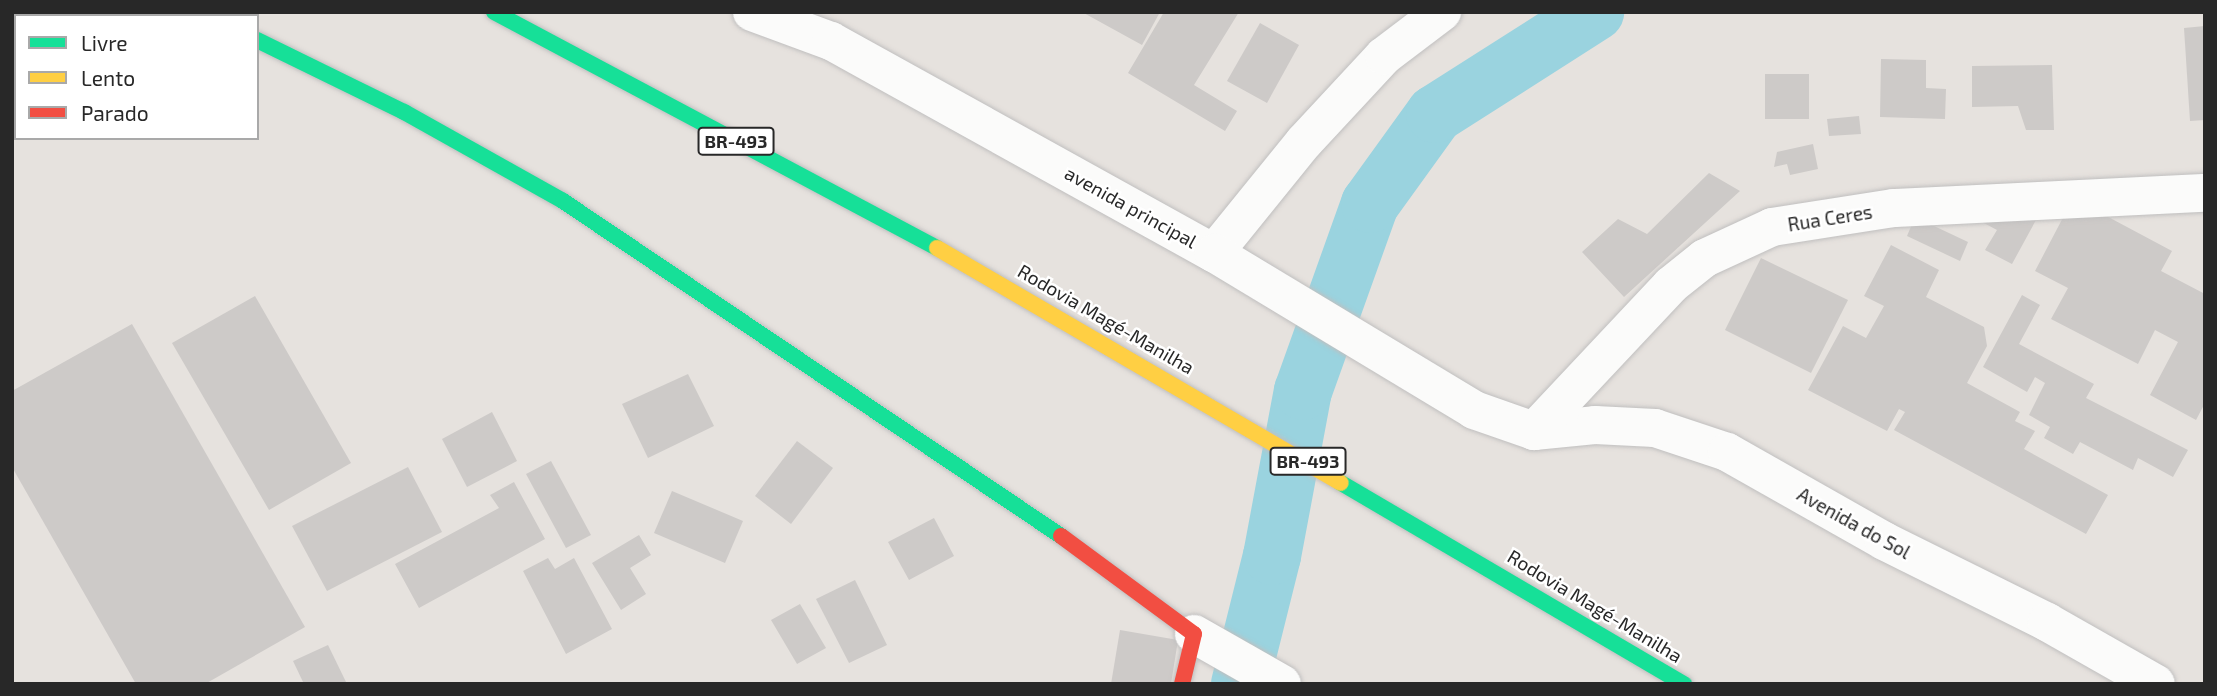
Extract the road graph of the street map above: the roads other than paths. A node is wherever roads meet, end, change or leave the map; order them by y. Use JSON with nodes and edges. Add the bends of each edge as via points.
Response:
{"nodes":[{"id":1,"x":494,"y":12,"type":"edge"},
{"id":2,"x":752,"y":12,"type":"edge"},
{"id":3,"x":1442,"y":12,"type":"edge"},
{"id":4,"x":259,"y":41,"type":"edge"},
{"id":5,"x":2205,"y":193,"type":"edge"},
{"id":6,"x":1214,"y":253,"type":"junction"},
{"id":7,"x":1534,"y":431,"type":"junction"},
{"id":8,"x":1194,"y":634,"type":"junction"},
{"id":9,"x":1182,"y":684,"type":"edge"},
{"id":10,"x":1282,"y":684,"type":"edge"},
{"id":11,"x":1684,"y":684,"type":"edge"},
{"id":12,"x":2157,"y":684,"type":"edge"}],
"edges":[{"from":1,"to":11,"type":"main road","name":"Rodovia Magé-Manilha","number":"BR-493","via":[[978,270]]},
{"from":2,"to":6,"type":"street","name":"avenida principal","via":[[831,41]]},
{"from":3,"to":6,"type":"street","name":"avenida principal","via":[[1384,57],[1304,142]]},
{"from":4,"to":8,"type":"main road","via":[[404,112],[563,201],[1006,495]]},
{"from":5,"to":7,"type":"street","name":"Rua Ceres","via":[[1895,208],[1772,227],[1713,253],[1671,285]]},
{"from":6,"to":7,"type":"street","via":[[1474,410]]},
{"from":7,"to":12,"type":"street","name":"Avenida do Sol","via":[[1595,425],[1655,428],[1727,452],[1884,541],[2047,622]]},
{"from":8,"to":9,"type":"main road"},
{"from":8,"to":10,"type":"street"}]}
